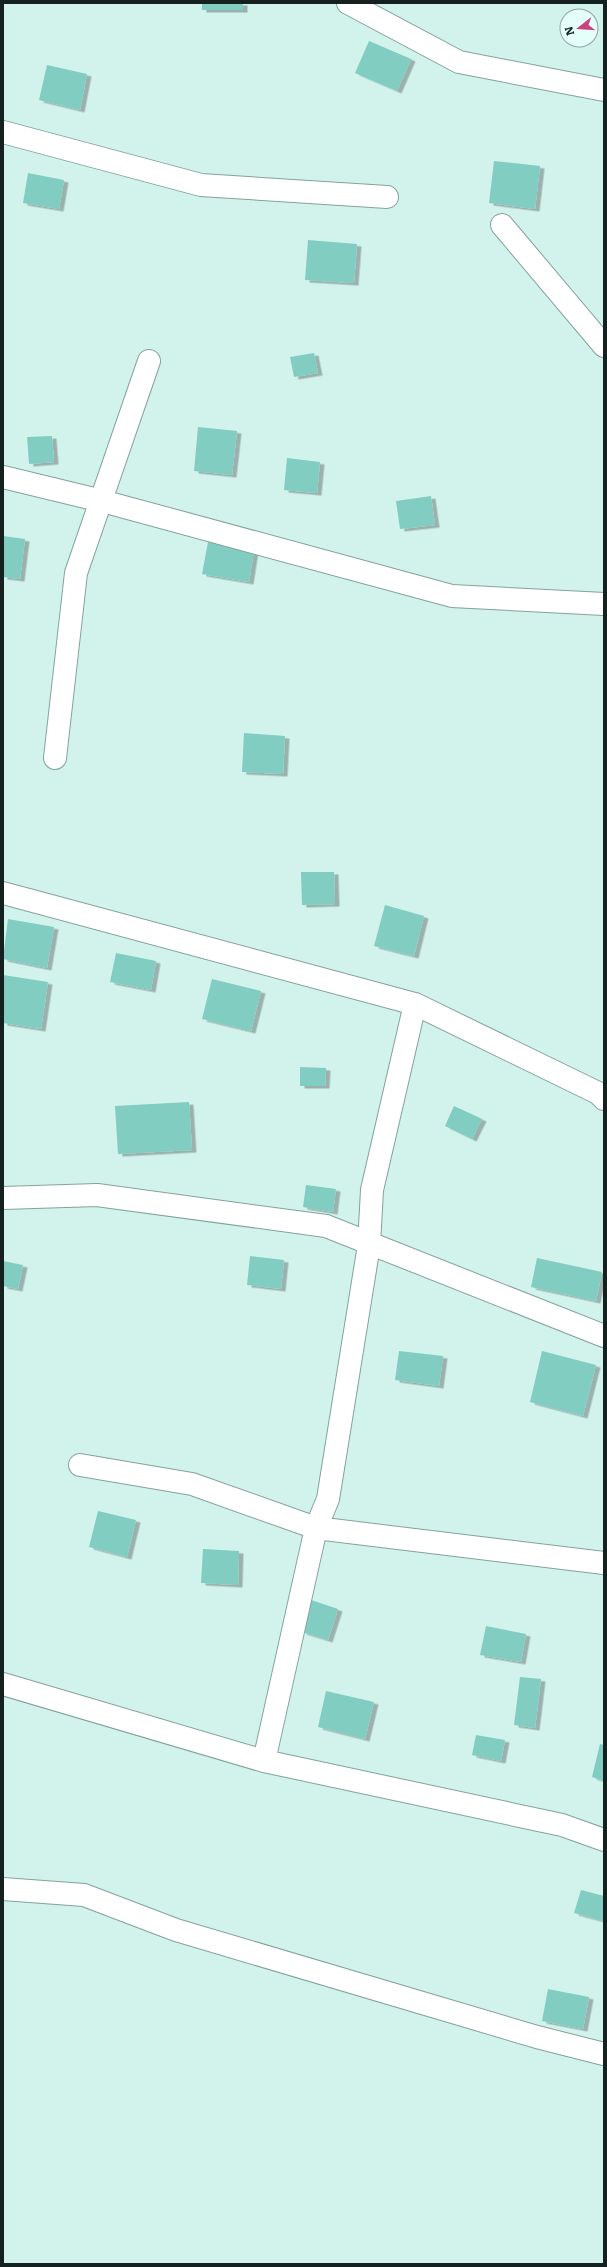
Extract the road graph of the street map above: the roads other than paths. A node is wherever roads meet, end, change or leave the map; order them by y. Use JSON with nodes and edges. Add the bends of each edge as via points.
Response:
{"nodes":[{"id":1,"x":348,"y":3,"type":"edge"},
{"id":2,"x":604,"y":90,"type":"edge"},
{"id":3,"x":3,"y":132,"type":"edge"},
{"id":4,"x":387,"y":197,"type":"dead end"},
{"id":5,"x":502,"y":225,"type":"dead end"},
{"id":6,"x":604,"y":346,"type":"edge"},
{"id":7,"x":149,"y":361,"type":"dead end"},
{"id":8,"x":3,"y":477,"type":"edge"},
{"id":9,"x":102,"y":501,"type":"junction"},
{"id":10,"x":604,"y":604,"type":"edge"},
{"id":11,"x":55,"y":758,"type":"dead end"},
{"id":12,"x":3,"y":893,"type":"edge"},
{"id":13,"x":414,"y":1004,"type":"junction"},
{"id":14,"x":602,"y":1095,"type":"edge"},
{"id":15,"x":3,"y":1198,"type":"edge"},
{"id":16,"x":369,"y":1245,"type":"junction"},
{"id":17,"x":604,"y":1336,"type":"edge"},
{"id":18,"x":80,"y":1465,"type":"dead end"},
{"id":19,"x":316,"y":1528,"type":"junction"},
{"id":20,"x":604,"y":1563,"type":"edge"},
{"id":21,"x":3,"y":1684,"type":"edge"},
{"id":22,"x":264,"y":1761,"type":"junction"},
{"id":23,"x":604,"y":1840,"type":"edge"},
{"id":24,"x":3,"y":1889,"type":"edge"},
{"id":25,"x":604,"y":2054,"type":"edge"}],
"edges":[{"from":1,"to":2,"type":"street","via":[[459,62]]},
{"from":3,"to":4,"type":"street","via":[[201,185]]},
{"from":5,"to":6,"type":"street"},
{"from":7,"to":9,"type":"street"},
{"from":8,"to":9,"type":"street"},
{"from":9,"to":10,"type":"street","via":[[452,596]]},
{"from":9,"to":11,"type":"street","via":[[76,573]]},
{"from":12,"to":13,"type":"street"},
{"from":13,"to":14,"type":"street"},
{"from":13,"to":16,"type":"street","via":[[372,1190]]},
{"from":15,"to":16,"type":"street","via":[[97,1195],[326,1226]]},
{"from":16,"to":17,"type":"street"},
{"from":16,"to":19,"type":"street","via":[[328,1499]]},
{"from":18,"to":19,"type":"street","via":[[192,1484]]},
{"from":19,"to":20,"type":"street"},
{"from":19,"to":22,"type":"street"},
{"from":21,"to":22,"type":"street"},
{"from":22,"to":23,"type":"street","via":[[562,1825]]},
{"from":24,"to":25,"type":"street","via":[[84,1895],[176,1930],[537,2037]]}]}
